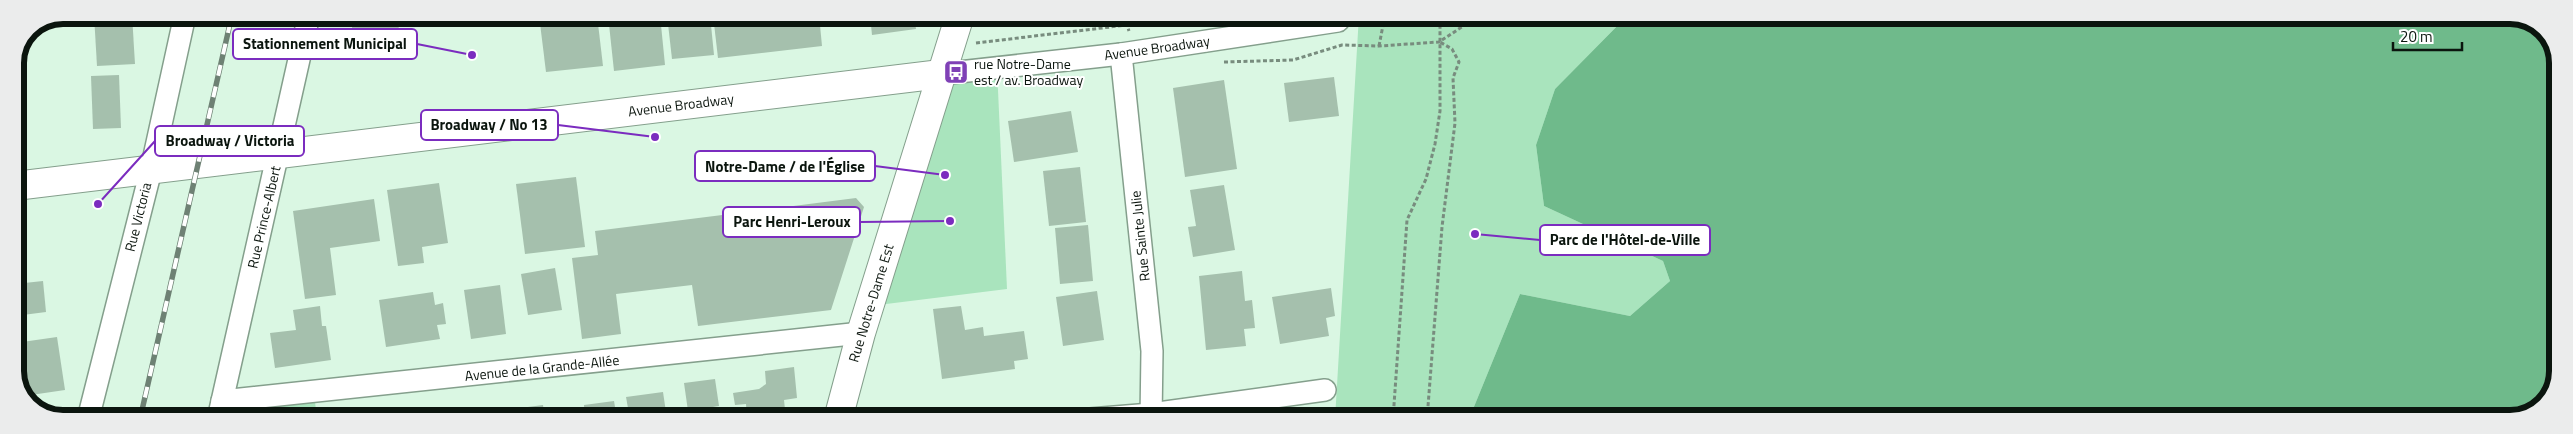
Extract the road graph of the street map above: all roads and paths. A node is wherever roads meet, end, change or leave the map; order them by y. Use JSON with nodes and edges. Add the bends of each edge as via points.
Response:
{"nodes":[{"id":1,"x":183,"y":24,"type":"edge"},
{"id":2,"x":307,"y":24,"type":"edge"},
{"id":3,"x":957,"y":24,"type":"edge"},
{"id":4,"x":1318,"y":24,"type":"edge"},
{"id":5,"x":1383,"y":24,"type":"edge"},
{"id":6,"x":1440,"y":24,"type":"edge"},
{"id":7,"x":1466,"y":24,"type":"edge"},
{"id":8,"x":1127,"y":25,"type":"dead end"},
{"id":9,"x":991,"y":41,"type":"dead end"},
{"id":10,"x":1439,"y":42,"type":"junction"},
{"id":11,"x":1379,"y":46,"type":"junction"},
{"id":12,"x":1121,"y":54,"type":"junction"},
{"id":13,"x":1218,"y":63,"type":"dead end"},
{"id":14,"x":941,"y":74,"type":"junction"},
{"id":15,"x":278,"y":154,"type":"junction"},
{"id":16,"x":151,"y":170,"type":"junction"},
{"id":17,"x":24,"y":185,"type":"edge"},
{"id":18,"x":861,"y":333,"type":"junction"},
{"id":19,"x":1325,"y":390,"type":"dead end"},
{"id":20,"x":90,"y":410,"type":"edge"},
{"id":21,"x":220,"y":410,"type":"edge"},
{"id":22,"x":840,"y":410,"type":"edge"},
{"id":23,"x":1151,"y":410,"type":"edge"},
{"id":24,"x":1191,"y":410,"type":"edge"},
{"id":25,"x":1394,"y":410,"type":"edge"},
{"id":26,"x":1428,"y":410,"type":"edge"}],
"edges":[{"from":1,"to":16,"type":"street","name":"Rue Victoria"},
{"from":2,"to":15,"type":"street","name":"Rue Prince-Albert"},
{"from":3,"to":14,"type":"street","name":"Rue Notre-Dame Est"},
{"from":4,"to":12,"type":"street","name":"Avenue Broadway"},
{"from":5,"to":11,"type":"path"},
{"from":6,"to":10,"type":"path"},
{"from":7,"to":10,"type":"path"},
{"from":8,"to":9,"type":"path"},
{"from":10,"to":11,"type":"path"},
{"from":10,"to":25,"type":"path","via":[[1440,111],[1435,144],[1426,179],[1407,220]]},
{"from":10,"to":26,"type":"path","via":[[1452,49],[1459,62],[1453,78],[1455,124],[1442,226]]},
{"from":11,"to":13,"type":"path","via":[[1342,45],[1294,60]]},
{"from":12,"to":14,"type":"street","name":"Avenue Broadway"},
{"from":12,"to":23,"type":"street","name":"Rue Sainte Julie","via":[[1152,351]]},
{"from":14,"to":15,"type":"street","name":"Avenue Broadway"},
{"from":14,"to":18,"type":"street","name":"Rue Notre-Dame Est"},
{"from":15,"to":16,"type":"street","name":"Avenue Broadway"},
{"from":15,"to":21,"type":"street","name":"Rue Prince-Albert"},
{"from":16,"to":17,"type":"street","name":"Avenue Broadway"},
{"from":16,"to":20,"type":"street","name":"Rue Victoria"},
{"from":18,"to":21,"type":"street","name":"Avenue de la Grande-Allée"},
{"from":18,"to":22,"type":"street","name":"Rue Notre-Dame Est"},
{"from":19,"to":24,"type":"street"}]}
